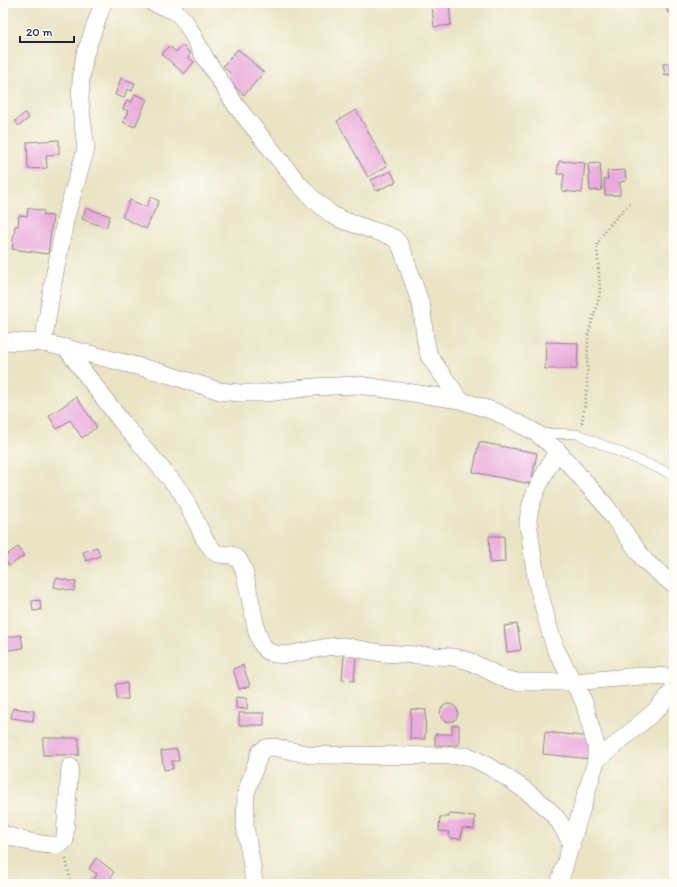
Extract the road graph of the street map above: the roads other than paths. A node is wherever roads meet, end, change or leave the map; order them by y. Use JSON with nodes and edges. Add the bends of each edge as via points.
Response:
{"nodes":[{"id":1,"x":103,"y":3,"type":"edge"},
{"id":2,"x":153,"y":3,"type":"edge"},
{"id":3,"x":3,"y":341,"type":"edge"},
{"id":4,"x":43,"y":343,"type":"junction"},
{"id":5,"x":66,"y":348,"type":"junction"},
{"id":6,"x":460,"y":400,"type":"junction"},
{"id":7,"x":535,"y":432,"type":"junction"},
{"id":8,"x":558,"y":450,"type":"junction"},
{"id":9,"x":674,"y":475,"type":"edge"},
{"id":10,"x":674,"y":583,"type":"edge"},
{"id":11,"x":674,"y":677,"type":"edge"},
{"id":12,"x":574,"y":682,"type":"junction"},
{"id":13,"x":674,"y":690,"type":"edge"},
{"id":14,"x":596,"y":761,"type":"junction"},
{"id":15,"x":70,"y":767,"type":"dead end"},
{"id":16,"x":3,"y":834,"type":"edge"},
{"id":17,"x":572,"y":844,"type":"junction"},
{"id":18,"x":254,"y":884,"type":"edge"},
{"id":19,"x":559,"y":884,"type":"edge"}],
"edges":[{"from":1,"to":4,"type":"street","via":[[85,54],[80,79],[86,149],[66,216]]},
{"from":2,"to":6,"type":"street","via":[[175,11],[185,21],[237,107],[312,198],[344,221],[388,235],[398,242],[422,308],[429,356]]},
{"from":3,"to":4,"type":"street"},
{"from":4,"to":5,"type":"street"},
{"from":5,"to":6,"type":"street","via":[[160,372],[220,391],[266,393],[358,385]]},
{"from":5,"to":12,"type":"street","via":[[121,421],[182,493],[212,549],[217,554],[232,555],[239,560],[244,570],[257,632],[267,651],[286,655],[343,646],[381,653],[458,658],[510,681]]},
{"from":6,"to":7,"type":"street","via":[[496,412]]},
{"from":7,"to":8,"type":"street"},
{"from":7,"to":9,"type":"lane","via":[[577,434]]},
{"from":8,"to":10,"type":"street","via":[[605,505],[645,562]]},
{"from":8,"to":12,"type":"street","via":[[533,500],[528,522],[536,578],[550,632],[556,650]]},
{"from":11,"to":12,"type":"street","via":[[640,676]]},
{"from":12,"to":14,"type":"street","via":[[584,702],[593,733]]},
{"from":13,"to":14,"type":"street"},
{"from":14,"to":17,"type":"street"},
{"from":15,"to":16,"type":"street","via":[[63,843],[56,846]]},
{"from":17,"to":18,"type":"street","via":[[560,822],[548,809],[483,762],[468,756],[310,755],[270,747],[260,752],[246,794],[245,826]]},
{"from":17,"to":19,"type":"street"}]}
